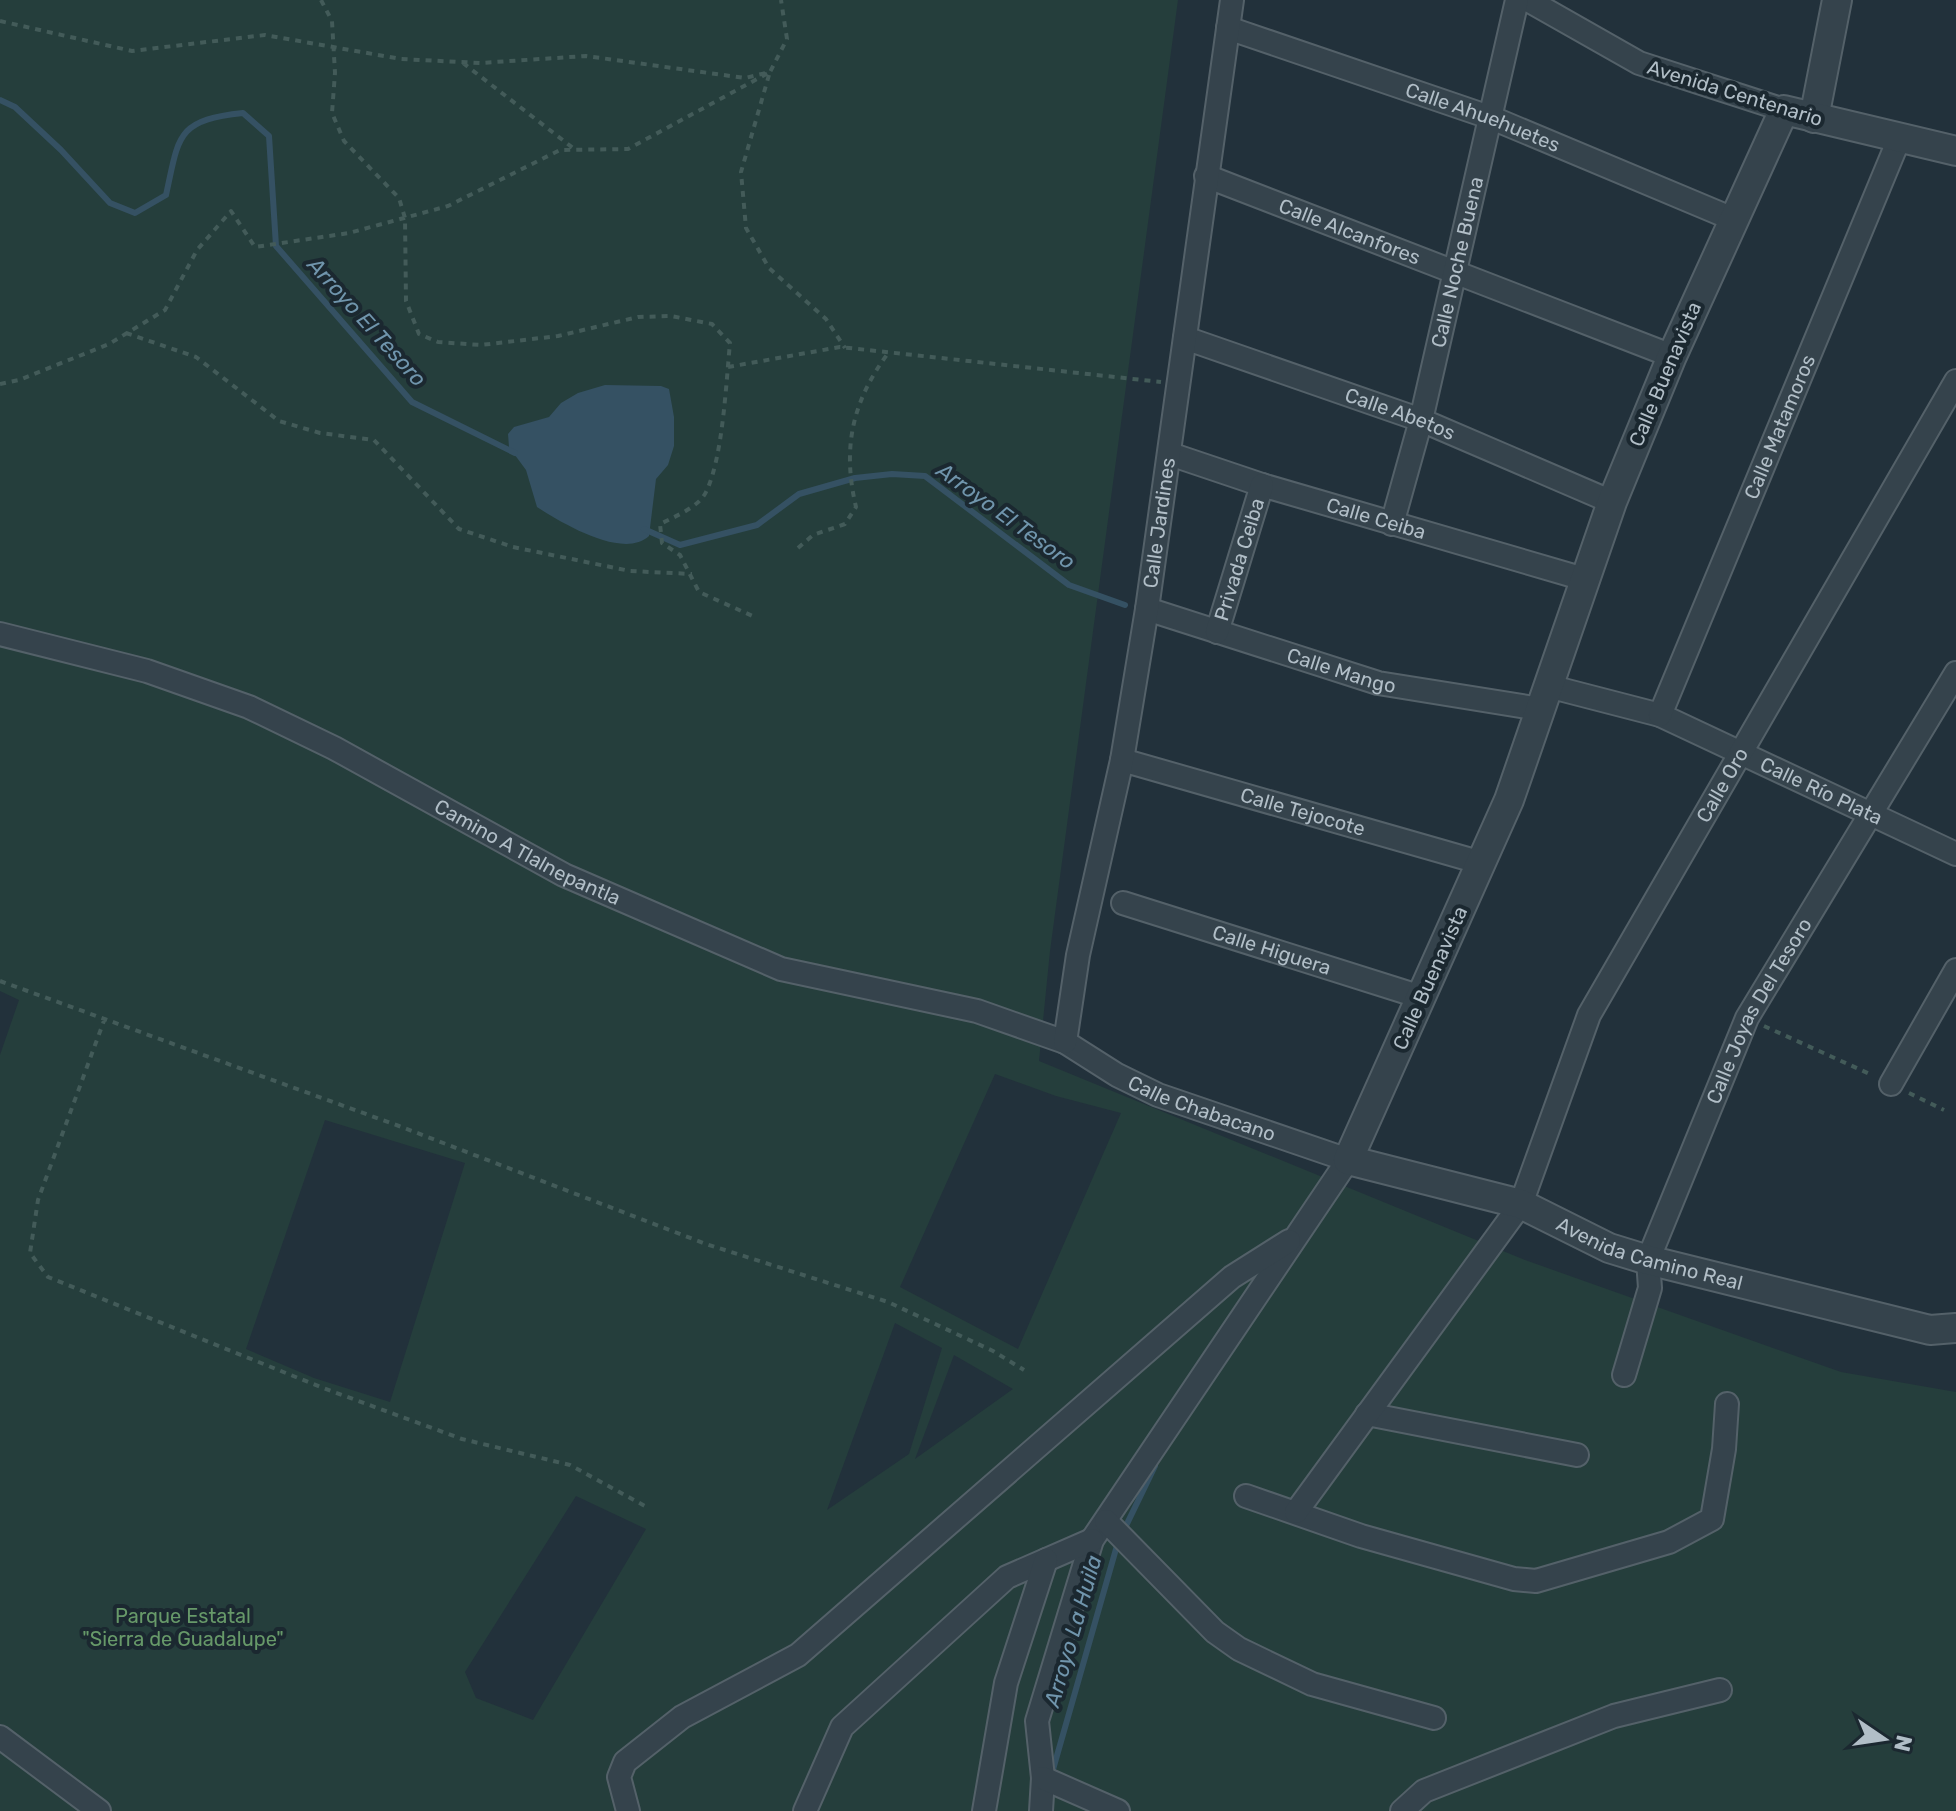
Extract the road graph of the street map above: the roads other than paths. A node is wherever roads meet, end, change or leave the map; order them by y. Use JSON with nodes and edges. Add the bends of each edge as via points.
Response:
{"nodes":[{"id":1,"x":1232,"y":0,"type":"edge"},
{"id":2,"x":1517,"y":0,"type":"edge"},
{"id":3,"x":1528,"y":0,"type":"edge"},
{"id":4,"x":1837,"y":0,"type":"edge"},
{"id":5,"x":1228,"y":28,"type":"junction"},
{"id":6,"x":1784,"y":110,"type":"junction"},
{"id":7,"x":1492,"y":118,"type":"junction"},
{"id":8,"x":1814,"y":118,"type":"junction"},
{"id":9,"x":1899,"y":139,"type":"junction"},
{"id":10,"x":1956,"y":151,"type":"edge"},
{"id":11,"x":1206,"y":176,"type":"junction"},
{"id":12,"x":1733,"y":219,"type":"junction"},
{"id":13,"x":1455,"y":272,"type":"junction"},
{"id":14,"x":1185,"y":338,"type":"junction"},
{"id":15,"x":1672,"y":356,"type":"junction"},
{"id":16,"x":1956,"y":381,"type":"edge"},
{"id":17,"x":1421,"y":420,"type":"junction"},
{"id":18,"x":1170,"y":454,"type":"junction"},
{"id":19,"x":1262,"y":485,"type":"junction"},
{"id":20,"x":1612,"y":502,"type":"junction"},
{"id":21,"x":1392,"y":524,"type":"junction"},
{"id":22,"x":1584,"y":579,"type":"junction"},
{"id":23,"x":1147,"y":609,"type":"junction"},
{"id":24,"x":1217,"y":632,"type":"junction"},
{"id":25,"x":0,"y":634,"type":"edge"},
{"id":26,"x":1956,"y":673,"type":"edge"},
{"id":27,"x":1544,"y":698,"type":"junction"},
{"id":28,"x":1660,"y":715,"type":"junction"},
{"id":29,"x":1739,"y":753,"type":"junction"},
{"id":30,"x":1122,"y":760,"type":"junction"},
{"id":31,"x":1874,"y":813,"type":"junction"},
{"id":32,"x":1956,"y":854,"type":"edge"},
{"id":33,"x":1482,"y":863,"type":"junction"},
{"id":34,"x":1123,"y":903,"type":"dead end"},
{"id":35,"x":1956,"y":970,"type":"edge"},
{"id":36,"x":1421,"y":997,"type":"junction"},
{"id":37,"x":1065,"y":1042,"type":"junction"},
{"id":38,"x":1891,"y":1084,"type":"road end"},
{"id":39,"x":1348,"y":1160,"type":"junction"},
{"id":40,"x":1521,"y":1204,"type":"junction"},
{"id":41,"x":1296,"y":1236,"type":"junction"},
{"id":42,"x":1648,"y":1260,"type":"junction"},
{"id":43,"x":1956,"y":1328,"type":"edge"},
{"id":44,"x":1624,"y":1375,"type":"dead end"},
{"id":45,"x":1727,"y":1404,"type":"dead end"},
{"id":46,"x":1367,"y":1414,"type":"junction"},
{"id":47,"x":1577,"y":1455,"type":"dead end"},
{"id":48,"x":1246,"y":1496,"type":"dead end"},
{"id":49,"x":1296,"y":1512,"type":"junction"},
{"id":50,"x":1106,"y":1521,"type":"junction"},
{"id":51,"x":1092,"y":1540,"type":"junction"},
{"id":52,"x":1046,"y":1560,"type":"junction"},
{"id":53,"x":1720,"y":1690,"type":"dead end"},
{"id":54,"x":1434,"y":1718,"type":"dead end"},
{"id":55,"x":0,"y":1737,"type":"edge"},
{"id":56,"x":1043,"y":1778,"type":"junction"},
{"id":57,"x":99,"y":1811,"type":"edge"},
{"id":58,"x":628,"y":1811,"type":"edge"},
{"id":59,"x":805,"y":1811,"type":"edge"},
{"id":60,"x":984,"y":1811,"type":"edge"},
{"id":61,"x":1041,"y":1811,"type":"edge"},
{"id":62,"x":1118,"y":1811,"type":"edge"},
{"id":63,"x":1402,"y":1811,"type":"edge"}],
"edges":[{"from":1,"to":5,"type":"street","name":"Calle Jardines"},
{"from":2,"to":7,"type":"street","name":"Calle Noche Buena"},
{"from":3,"to":6,"type":"street","name":"Avenida Centenario","via":[[1639,63]]},
{"from":4,"to":8,"type":"street"},
{"from":5,"to":7,"type":"street","name":"Calle Ahuehuetes"},
{"from":5,"to":11,"type":"street","name":"Calle Jardines"},
{"from":6,"to":8,"type":"street","name":"Avenida Centenario"},
{"from":6,"to":12,"type":"street","name":"Calle Buenavista"},
{"from":7,"to":12,"type":"street","name":"Calle Ahuehuetes"},
{"from":7,"to":13,"type":"street","name":"Calle Noche Buena"},
{"from":8,"to":9,"type":"street","name":"Avenida Centenario"},
{"from":9,"to":10,"type":"street","name":"Avenida Centenario"},
{"from":9,"to":28,"type":"street","name":"Calle Matamoros"},
{"from":11,"to":13,"type":"street","name":"Calle Alcanfores"},
{"from":11,"to":14,"type":"street","name":"Calle Jardines"},
{"from":12,"to":15,"type":"street","name":"Calle Buenavista"},
{"from":13,"to":15,"type":"street","name":"Calle Alcanfores"},
{"from":13,"to":17,"type":"street","name":"Calle Noche Buena"},
{"from":14,"to":17,"type":"street","name":"Calle Abetos"},
{"from":14,"to":18,"type":"street","name":"Calle Jardines"},
{"from":15,"to":20,"type":"street","name":"Calle Buenavista"},
{"from":16,"to":29,"type":"street","name":"Calle Oro"},
{"from":17,"to":20,"type":"street","name":"Calle Abetos"},
{"from":17,"to":21,"type":"street","name":"Calle Noche Buena"},
{"from":18,"to":19,"type":"street","name":"Calle Ceiba"},
{"from":18,"to":23,"type":"street","name":"Calle Jardines"},
{"from":19,"to":21,"type":"street","name":"Calle Ceiba"},
{"from":19,"to":24,"type":"street","name":"Privada Ceiba"},
{"from":20,"to":22,"type":"street","name":"Calle Buenavista"},
{"from":21,"to":22,"type":"street","name":"Calle Ceiba"},
{"from":22,"to":27,"type":"street","name":"Calle Buenavista"},
{"from":23,"to":24,"type":"street","name":"Calle Mango"},
{"from":23,"to":30,"type":"street","name":"Calle Jardines"},
{"from":24,"to":27,"type":"street","name":"Calle Mango","via":[[1378,683]]},
{"from":25,"to":37,"type":"street","name":"Camino A Tlalnepantla","via":[[147,671],[249,707],[564,875],[781,969],[977,1011]]},
{"from":26,"to":31,"type":"street","name":"Calle Joyas Del Tesoro"},
{"from":27,"to":28,"type":"street","name":"Calle Río Plata"},
{"from":27,"to":33,"type":"street","name":"Calle Buenavista"},
{"from":28,"to":29,"type":"street","name":"Calle Río Plata"},
{"from":29,"to":31,"type":"street","name":"Calle Río Plata"},
{"from":29,"to":40,"type":"street","name":"Calle Oro","via":[[1589,1015]]},
{"from":30,"to":33,"type":"street","name":"Calle Tejocote"},
{"from":30,"to":37,"type":"street","name":"Calle Jardines","via":[[1078,955]]},
{"from":31,"to":32,"type":"street","name":"Calle Río Plata"},
{"from":31,"to":42,"type":"street","name":"Calle Joyas Del Tesoro","via":[[1747,1018]]},
{"from":33,"to":36,"type":"street","name":"Calle Buenavista"},
{"from":34,"to":36,"type":"street","name":"Calle Higuera"},
{"from":35,"to":38,"type":"street"},
{"from":36,"to":39,"type":"street","name":"Calle Buenavista"},
{"from":37,"to":39,"type":"street","name":"Calle Chabacano","via":[[1158,1095]]},
{"from":39,"to":40,"type":"street","name":"Avenida Camino Real"},
{"from":39,"to":41,"type":"street","name":"Calle Buenavista"},
{"from":40,"to":42,"type":"street","name":"Avenida Camino Real","via":[[1609,1248]]},
{"from":40,"to":46,"type":"street","name":"Calle Oro"},
{"from":41,"to":50,"type":"street","name":"Calle Buenavista"},
{"from":41,"to":58,"type":"street","via":[[1232,1277],[798,1655],[682,1717],[625,1762],[619,1777]]},
{"from":42,"to":43,"type":"street","name":"Avenida Camino Real","via":[[1930,1330]]},
{"from":42,"to":44,"type":"street","name":"Calle Joyas Del Tesoro","via":[[1650,1288]]},
{"from":45,"to":49,"type":"street","via":[[1712,1519],[1669,1542],[1536,1581],[1361,1536]]},
{"from":46,"to":47,"type":"street"},
{"from":46,"to":49,"type":"street","name":"Calle Oro"},
{"from":48,"to":49,"type":"street"},
{"from":50,"to":51,"type":"street","name":"Calle Buenavista"},
{"from":50,"to":54,"type":"street","via":[[1215,1632],[1239,1649],[1312,1684]]},
{"from":51,"to":52,"type":"street"},
{"from":51,"to":56,"type":"street","name":"Calle Buenavista","via":[[1037,1721]]},
{"from":52,"to":59,"type":"street","via":[[1007,1577],[842,1727]]},
{"from":52,"to":60,"type":"street","via":[[1006,1683]]},
{"from":53,"to":63,"type":"street","via":[[1614,1716],[1424,1791]]},
{"from":55,"to":57,"type":"street"},
{"from":56,"to":61,"type":"street","name":"Calle Buenavista"},
{"from":56,"to":62,"type":"street"}]}
